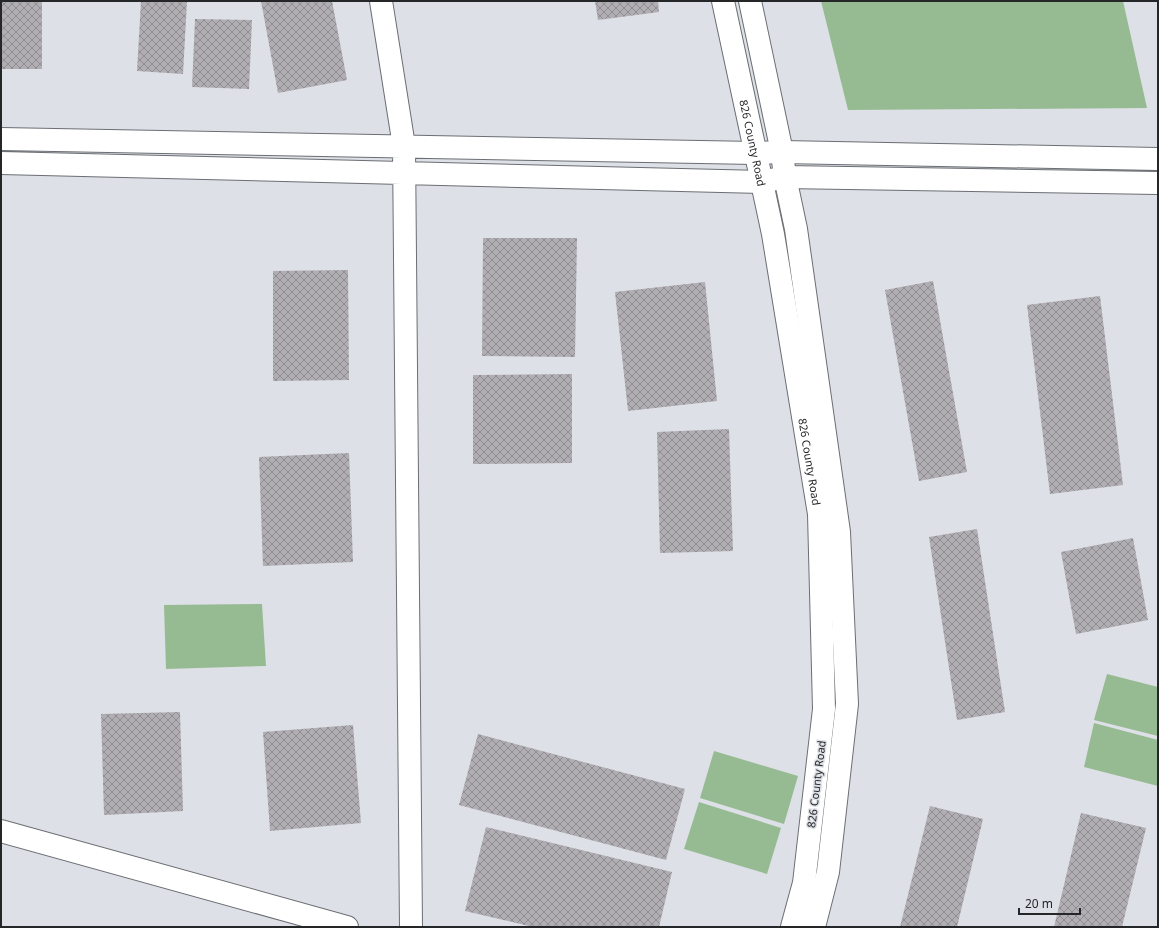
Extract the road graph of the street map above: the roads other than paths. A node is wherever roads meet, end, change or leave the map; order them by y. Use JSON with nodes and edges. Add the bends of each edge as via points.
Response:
{"nodes":[{"id":1,"x":381,"y":1,"type":"edge"},
{"id":2,"x":723,"y":1,"type":"edge"},
{"id":3,"x":750,"y":1,"type":"edge"},
{"id":4,"x":1,"y":138,"type":"edge"},
{"id":5,"x":404,"y":146,"type":"junction"},
{"id":6,"x":782,"y":152,"type":"junction"},
{"id":7,"x":755,"y":153,"type":"junction"},
{"id":8,"x":1158,"y":159,"type":"edge"},
{"id":9,"x":1,"y":163,"type":"edge"},
{"id":10,"x":404,"y":173,"type":"junction"},
{"id":11,"x":785,"y":177,"type":"junction"},
{"id":12,"x":762,"y":182,"type":"junction"},
{"id":13,"x":1158,"y":183,"type":"edge"},
{"id":14,"x":1,"y":831,"type":"edge"},
{"id":15,"x":347,"y":927,"type":"edge"},
{"id":16,"x":411,"y":927,"type":"edge"},
{"id":17,"x":792,"y":927,"type":"edge"},
{"id":18,"x":814,"y":927,"type":"edge"}],
"edges":[{"from":1,"to":5,"type":"street"},
{"from":2,"to":7,"type":"street","name":"826 County Road"},
{"from":3,"to":6,"type":"street","name":"826 County Road"},
{"from":4,"to":5,"type":"street"},
{"from":5,"to":7,"type":"street"},
{"from":5,"to":10,"type":"street"},
{"from":6,"to":7,"type":"street"},
{"from":6,"to":8,"type":"street"},
{"from":6,"to":11,"type":"street","name":"826 County Road"},
{"from":7,"to":12,"type":"street","name":"826 County Road"},
{"from":9,"to":10,"type":"street"},
{"from":10,"to":12,"type":"street"},
{"from":10,"to":16,"type":"street"},
{"from":11,"to":12,"type":"street"},
{"from":11,"to":13,"type":"street"},
{"from":11,"to":18,"type":"street","name":"826 County Road","via":[[796,229],[839,532],[847,704],[828,872]]},
{"from":12,"to":17,"type":"street","name":"826 County Road","via":[[773,234],[819,514],[824,709],[804,883]]},
{"from":14,"to":15,"type":"street"}]}
